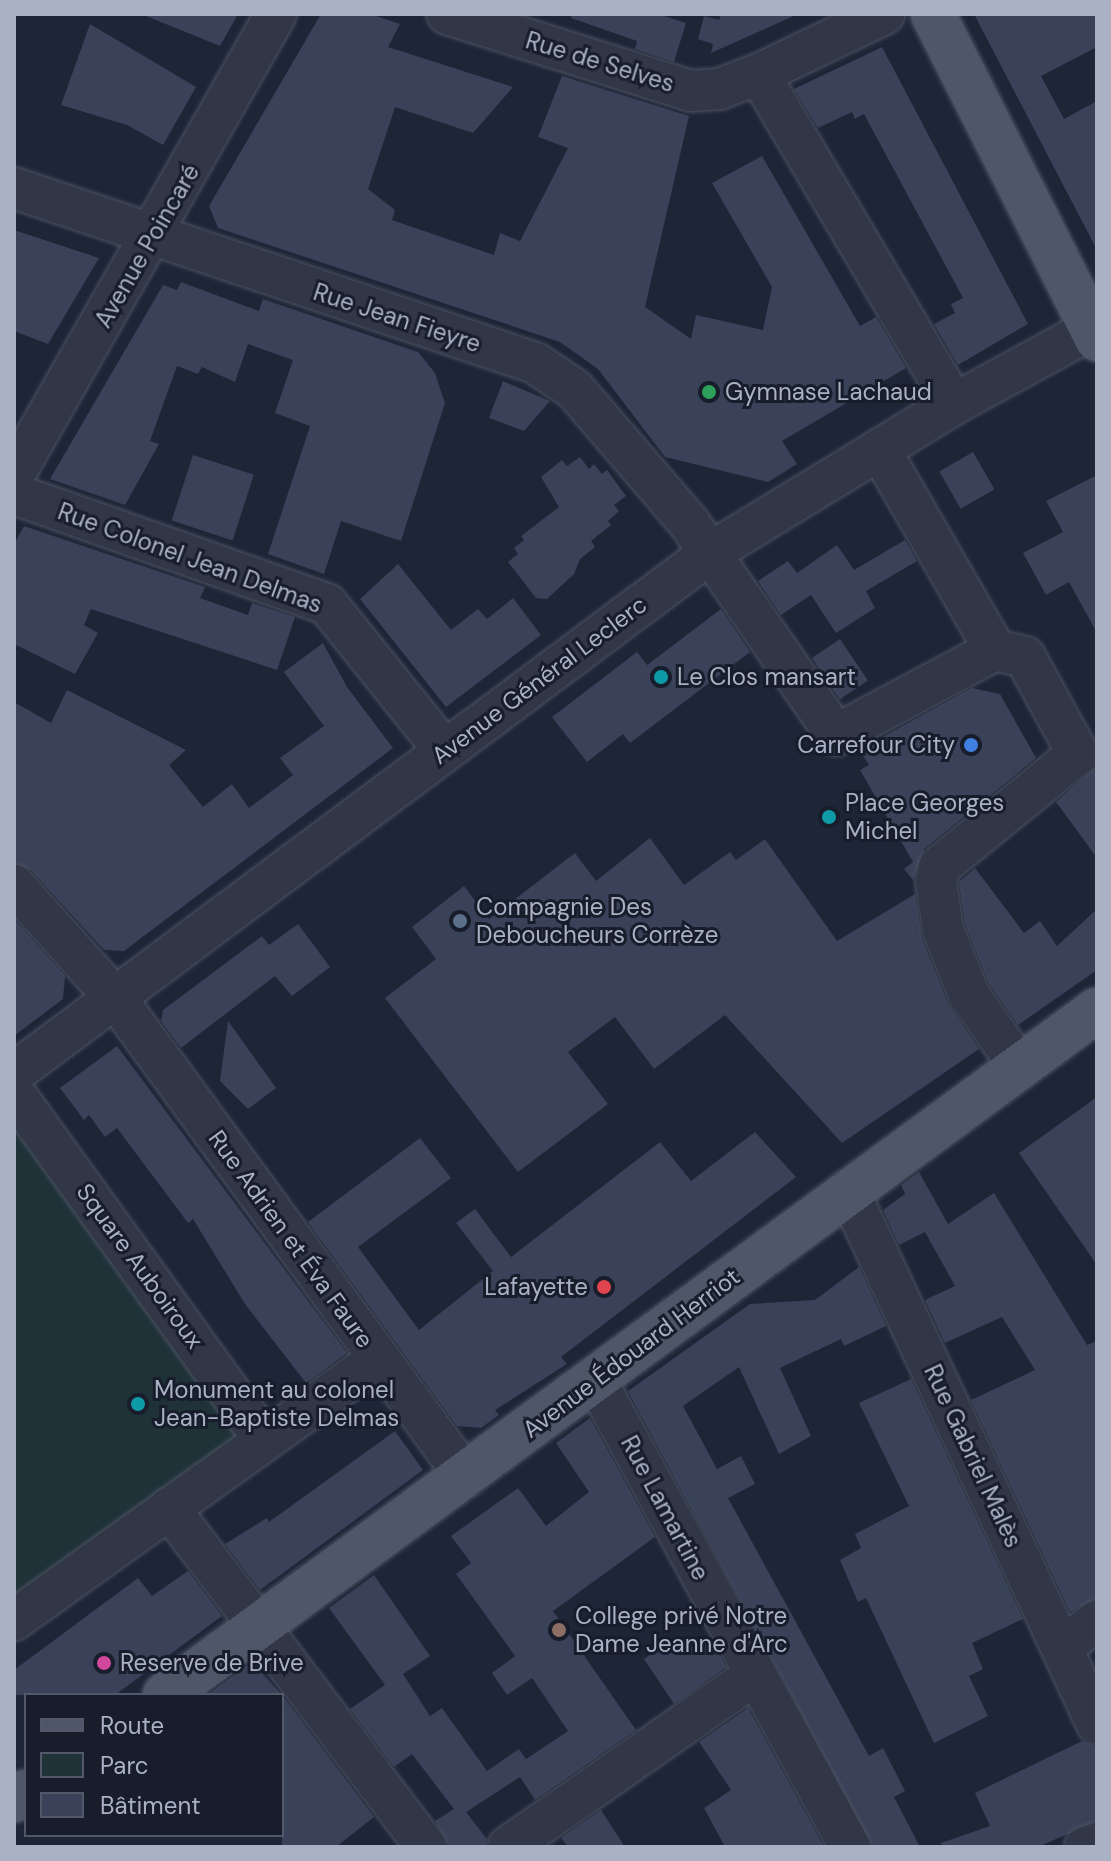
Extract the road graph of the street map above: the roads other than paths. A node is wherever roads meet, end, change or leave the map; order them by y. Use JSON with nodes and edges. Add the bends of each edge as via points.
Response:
{"nodes":[{"id":1,"x":276,"y":14,"type":"edge"},
{"id":2,"x":447,"y":14,"type":"edge"},
{"id":3,"x":884,"y":14,"type":"edge"},
{"id":4,"x":933,"y":14,"type":"edge"},
{"id":5,"x":759,"y":74,"type":"junction"},
{"id":6,"x":14,"y":188,"type":"edge"},
{"id":7,"x":153,"y":236,"type":"junction"},
{"id":8,"x":1095,"y":331,"type":"edge"},
{"id":9,"x":954,"y":404,"type":"junction"},
{"id":10,"x":880,"y":450,"type":"junction"},
{"id":11,"x":14,"y":475,"type":"edge"},
{"id":12,"x":14,"y":494,"type":"edge"},
{"id":13,"x":710,"y":553,"type":"junction"},
{"id":14,"x":995,"y":650,"type":"junction"},
{"id":15,"x":444,"y":750,"type":"junction"},
{"id":16,"x":14,"y":885,"type":"edge"},
{"id":17,"x":117,"y":1000,"type":"junction"},
{"id":18,"x":1097,"y":1010,"type":"edge"},
{"id":19,"x":1019,"y":1066,"type":"junction"},
{"id":20,"x":14,"y":1073,"type":"edge"},
{"id":21,"x":14,"y":1093,"type":"edge"},
{"id":22,"x":848,"y":1190,"type":"junction"},
{"id":23,"x":378,"y":1359,"type":"junction"},
{"id":24,"x":595,"y":1379,"type":"junction"},
{"id":25,"x":264,"y":1439,"type":"junction"},
{"id":26,"x":466,"y":1477,"type":"junction"},
{"id":27,"x":169,"y":1508,"type":"junction"},
{"id":28,"x":14,"y":1620,"type":"edge"},
{"id":29,"x":1097,"y":1621,"type":"edge"},
{"id":30,"x":257,"y":1626,"type":"junction"},
{"id":31,"x":1063,"y":1646,"type":"junction"},
{"id":32,"x":755,"y":1675,"type":"junction"},
{"id":33,"x":168,"y":1693,"type":"edge"},
{"id":34,"x":1097,"y":1724,"type":"edge"},
{"id":35,"x":1097,"y":1843,"type":"edge"},
{"id":36,"x":426,"y":1847,"type":"edge"},
{"id":37,"x":508,"y":1847,"type":"edge"},
{"id":38,"x":850,"y":1847,"type":"edge"},
{"id":39,"x":1085,"y":1847,"type":"edge"}],
"edges":[{"from":1,"to":7,"type":"street","name":"Avenue Poincaré"},
{"from":2,"to":5,"type":"street","name":"Rue de Selves","via":[[691,91],[719,89]]},
{"from":3,"to":5,"type":"street","name":"Rue de Selves"},
{"from":4,"to":8,"type":"main road"},
{"from":5,"to":9,"type":"street"},
{"from":6,"to":7,"type":"street","name":"Rue Jean Fieyre"},
{"from":7,"to":11,"type":"street","name":"Avenue Poincaré"},
{"from":7,"to":13,"type":"street","name":"Rue Jean Fieyre","via":[[535,363],[574,389]]},
{"from":8,"to":9,"type":"street","name":"Avenue Général Leclerc"},
{"from":9,"to":10,"type":"street","name":"Avenue Général Leclerc"},
{"from":10,"to":13,"type":"street","name":"Avenue Général Leclerc"},
{"from":10,"to":14,"type":"street"},
{"from":12,"to":15,"type":"street","name":"Rue Colonel Jean Delmas","via":[[327,604]]},
{"from":13,"to":14,"type":"street","name":"Rue Jean Fieyre","via":[[836,735]]},
{"from":13,"to":15,"type":"street","name":"Avenue Général Leclerc"},
{"from":14,"to":19,"type":"street","via":[[1025,657],[1078,754],[939,867],[943,930],[964,982]]},
{"from":15,"to":17,"type":"street","name":"Avenue Général Leclerc"},
{"from":16,"to":17,"type":"street","name":"Rue Adrien et Éva Faure"},
{"from":17,"to":20,"type":"street","name":"Avenue Général Leclerc"},
{"from":17,"to":23,"type":"street","name":"Rue Adrien et Éva Faure"},
{"from":18,"to":19,"type":"main road","name":"Avenue Édouard Herriot"},
{"from":19,"to":22,"type":"main road","name":"Avenue Édouard Herriot"},
{"from":21,"to":25,"type":"street","name":"Square Auboiroux"},
{"from":22,"to":24,"type":"main road","name":"Avenue Édouard Herriot"},
{"from":22,"to":31,"type":"street","name":"Rue Gabriel Malès"},
{"from":23,"to":25,"type":"street"},
{"from":23,"to":26,"type":"street","name":"Rue Adrien et Éva Faure"},
{"from":24,"to":26,"type":"main road","name":"Avenue Édouard Herriot"},
{"from":24,"to":32,"type":"street","name":"Rue Lamartine"},
{"from":25,"to":27,"type":"street"},
{"from":26,"to":30,"type":"main road","name":"Avenue Édouard Herriot"},
{"from":27,"to":28,"type":"street"},
{"from":27,"to":30,"type":"street"},
{"from":29,"to":31,"type":"street"},
{"from":30,"to":33,"type":"main road","name":"Avenue Édouard Herriot"},
{"from":30,"to":36,"type":"street"},
{"from":31,"to":34,"type":"street","name":"Rue Gabriel Malès"},
{"from":32,"to":37,"type":"street"},
{"from":32,"to":38,"type":"street","name":"Rue Lamartine"},
{"from":35,"to":39,"type":"street"}]}
